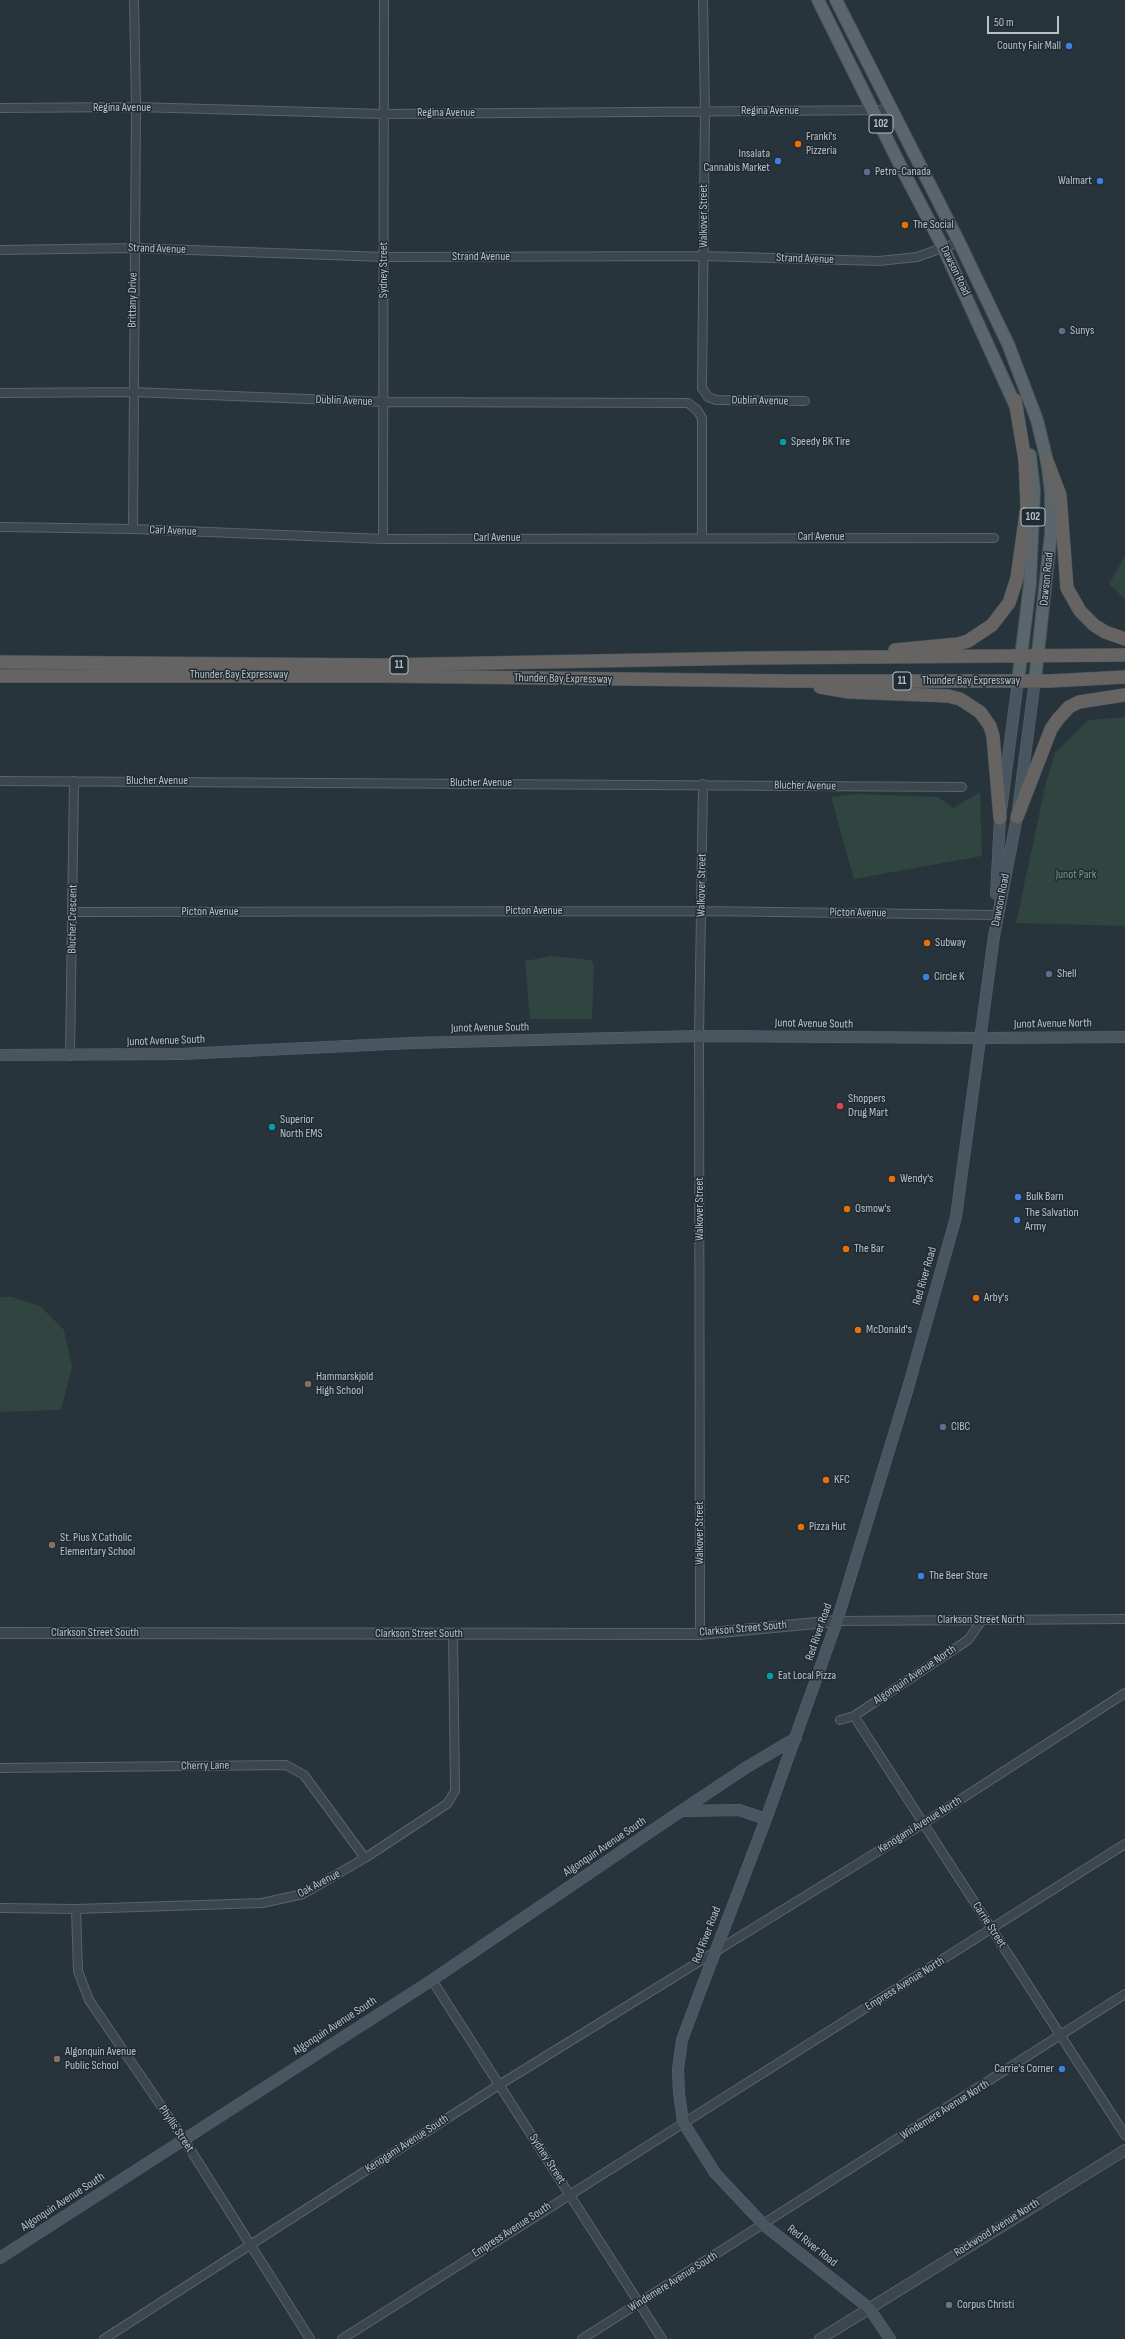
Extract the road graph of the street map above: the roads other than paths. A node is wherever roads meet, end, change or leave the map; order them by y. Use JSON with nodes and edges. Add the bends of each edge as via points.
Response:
{"nodes":[{"id":1,"x":134,"y":0,"type":"edge"},
{"id":2,"x":384,"y":0,"type":"edge"},
{"id":3,"x":703,"y":0,"type":"edge"},
{"id":4,"x":818,"y":0,"type":"edge"},
{"id":5,"x":836,"y":0,"type":"edge"},
{"id":6,"x":136,"y":107,"type":"junction"},
{"id":7,"x":0,"y":108,"type":"edge"},
{"id":8,"x":874,"y":110,"type":"junction"},
{"id":9,"x":892,"y":110,"type":"junction"},
{"id":10,"x":705,"y":111,"type":"junction"},
{"id":11,"x":384,"y":114,"type":"junction"},
{"id":12,"x":959,"y":242,"type":"junction"},
{"id":13,"x":134,"y":248,"type":"junction"},
{"id":14,"x":944,"y":249,"type":"junction"},
{"id":15,"x":0,"y":250,"type":"edge"},
{"id":16,"x":704,"y":256,"type":"junction"},
{"id":17,"x":384,"y":257,"type":"junction"},
{"id":18,"x":133,"y":392,"type":"junction"},
{"id":19,"x":0,"y":393,"type":"edge"},
{"id":20,"x":716,"y":400,"type":"joint"},
{"id":21,"x":1015,"y":400,"type":"junction"},
{"id":22,"x":805,"y":401,"type":"dead end"},
{"id":23,"x":383,"y":402,"type":"junction"},
{"id":24,"x":1047,"y":461,"type":"junction"},
{"id":25,"x":0,"y":527,"type":"edge"},
{"id":26,"x":133,"y":529,"type":"junction"},
{"id":27,"x":702,"y":537,"type":"junction"},
{"id":28,"x":994,"y":538,"type":"dead end"},
{"id":29,"x":383,"y":539,"type":"junction"},
{"id":30,"x":1125,"y":639,"type":"edge"},
{"id":31,"x":1125,"y":655,"type":"edge"},
{"id":32,"x":797,"y":657,"type":"junction"},
{"id":33,"x":1021,"y":657,"type":"junction"},
{"id":34,"x":1039,"y":657,"type":"junction"},
{"id":35,"x":0,"y":662,"type":"edge"},
{"id":36,"x":0,"y":676,"type":"edge"},
{"id":37,"x":1125,"y":677,"type":"edge"},
{"id":38,"x":1035,"y":680,"type":"junction"},
{"id":39,"x":787,"y":681,"type":"junction"},
{"id":40,"x":1018,"y":681,"type":"junction"},
{"id":41,"x":1125,"y":695,"type":"edge"},
{"id":42,"x":0,"y":781,"type":"edge"},
{"id":43,"x":74,"y":781,"type":"junction"},
{"id":44,"x":703,"y":784,"type":"junction"},
{"id":45,"x":962,"y":787,"type":"dead end"},
{"id":46,"x":1016,"y":817,"type":"junction"},
{"id":47,"x":1000,"y":818,"type":"junction"},
{"id":48,"x":702,"y":911,"type":"junction"},
{"id":49,"x":73,"y":912,"type":"junction"},
{"id":50,"x":995,"y":915,"type":"junction"},
{"id":51,"x":994,"y":936,"type":"junction"},
{"id":52,"x":699,"y":1036,"type":"junction"},
{"id":53,"x":1125,"y":1037,"type":"edge"},
{"id":54,"x":981,"y":1038,"type":"junction"},
{"id":55,"x":0,"y":1055,"type":"edge"},
{"id":56,"x":70,"y":1056,"type":"junction"},
{"id":57,"x":1125,"y":1619,"type":"edge"},
{"id":58,"x":982,"y":1620,"type":"junction"},
{"id":59,"x":837,"y":1621,"type":"junction"},
{"id":60,"x":0,"y":1633,"type":"edge"},
{"id":61,"x":453,"y":1634,"type":"junction"},
{"id":62,"x":700,"y":1634,"type":"junction"},
{"id":63,"x":1125,"y":1693,"type":"edge"},
{"id":64,"x":854,"y":1716,"type":"junction"},
{"id":65,"x":840,"y":1720,"type":"dead end"},
{"id":66,"x":796,"y":1738,"type":"junction"},
{"id":67,"x":0,"y":1768,"type":"edge"},
{"id":68,"x":681,"y":1811,"type":"junction"},
{"id":69,"x":766,"y":1819,"type":"junction"},
{"id":70,"x":924,"y":1823,"type":"junction"},
{"id":71,"x":1125,"y":1844,"type":"edge"},
{"id":72,"x":365,"y":1858,"type":"junction"},
{"id":73,"x":0,"y":1908,"type":"edge"},
{"id":74,"x":76,"y":1909,"type":"junction"},
{"id":75,"x":992,"y":1930,"type":"junction"},
{"id":76,"x":714,"y":1954,"type":"junction"},
{"id":77,"x":432,"y":1980,"type":"junction"},
{"id":78,"x":1125,"y":1994,"type":"edge"},
{"id":79,"x":1062,"y":2035,"type":"junction"},
{"id":80,"x":499,"y":2085,"type":"junction"},
{"id":81,"x":683,"y":2122,"type":"junction"},
{"id":82,"x":1125,"y":2135,"type":"edge"},
{"id":83,"x":183,"y":2138,"type":"junction"},
{"id":84,"x":1125,"y":2150,"type":"edge"},
{"id":85,"x":569,"y":2194,"type":"junction"},
{"id":86,"x":764,"y":2225,"type":"junction"},
{"id":87,"x":251,"y":2244,"type":"junction"},
{"id":88,"x":0,"y":2258,"type":"edge"},
{"id":89,"x":639,"y":2303,"type":"junction"},
{"id":90,"x":869,"y":2308,"type":"junction"},
{"id":91,"x":104,"y":2339,"type":"edge"},
{"id":92,"x":310,"y":2339,"type":"edge"},
{"id":93,"x":342,"y":2339,"type":"edge"},
{"id":94,"x":582,"y":2339,"type":"edge"},
{"id":95,"x":662,"y":2339,"type":"edge"},
{"id":96,"x":820,"y":2339,"type":"edge"},
{"id":97,"x":890,"y":2339,"type":"edge"}],
"edges":[{"from":1,"to":6,"type":"street","name":"Brittany Drive"},
{"from":2,"to":11,"type":"street","name":"Sydney Street"},
{"from":3,"to":10,"type":"street","name":"Walkover Street"},
{"from":4,"to":8,"type":"main road","name":"Dawson Road","number":"102"},
{"from":5,"to":9,"type":"main road","name":"Dawson Road","number":"102"},
{"from":6,"to":7,"type":"street","name":"Regina Avenue"},
{"from":6,"to":11,"type":"street","name":"Regina Avenue"},
{"from":6,"to":13,"type":"street","name":"Brittany Drive"},
{"from":8,"to":9,"type":"street","name":"Regina Avenue"},
{"from":8,"to":10,"type":"street","name":"Regina Avenue"},
{"from":8,"to":14,"type":"main road","name":"Dawson Road","number":"102"},
{"from":9,"to":12,"type":"main road","name":"Dawson Road","number":"102"},
{"from":10,"to":11,"type":"street","name":"Regina Avenue"},
{"from":10,"to":16,"type":"street","name":"Walkover Street"},
{"from":11,"to":17,"type":"street","name":"Sydney Street"},
{"from":12,"to":14,"type":"street","name":"Strand Avenue"},
{"from":12,"to":24,"type":"main road","name":"Dawson Road","number":"102","via":[[1008,344],[1037,420]]},
{"from":13,"to":15,"type":"street","name":"Strand Avenue"},
{"from":13,"to":17,"type":"street","name":"Strand Avenue"},
{"from":13,"to":18,"type":"street","name":"Brittany Drive"},
{"from":14,"to":16,"type":"street","name":"Strand Avenue","via":[[918,258],[879,261]]},
{"from":14,"to":21,"type":"main road","name":"Dawson Road","number":"102"},
{"from":16,"to":17,"type":"street","name":"Strand Avenue"},
{"from":16,"to":20,"type":"street","name":"Walkover Street","via":[[702,388],[708,397]]},
{"from":17,"to":23,"type":"street","name":"Sydney Street"},
{"from":18,"to":19,"type":"street","name":"Dublin Avenue"},
{"from":18,"to":23,"type":"street","name":"Dublin Avenue"},
{"from":18,"to":26,"type":"street","name":"Brittany Drive"},
{"from":20,"to":22,"type":"street","name":"Dublin Avenue"},
{"from":21,"to":32,"type":"highway","via":[[1025,460],[1027,506],[1017,578],[1006,610],[984,632],[958,644]]},
{"from":21,"to":33,"type":"main road","name":"Dawson Road","number":"102","via":[[1031,460],[1034,490],[1030,584]]},
{"from":23,"to":27,"type":"street","name":"Dublin Avenue","via":[[688,403],[702,418]]},
{"from":23,"to":29,"type":"street","name":"Sydney Street"},
{"from":24,"to":30,"type":"highway","via":[[1060,495],[1067,588],[1080,611],[1094,625]]},
{"from":24,"to":34,"type":"main road","name":"Dawson Road","number":"102","via":[[1051,493],[1051,533]]},
{"from":25,"to":26,"type":"street","name":"Carl Avenue"},
{"from":26,"to":29,"type":"street","name":"Carl Avenue"},
{"from":27,"to":28,"type":"street","name":"Carl Avenue"},
{"from":27,"to":29,"type":"street","name":"Carl Avenue"},
{"from":31,"to":34,"type":"highway","name":"Thunder Bay Expressway","number":"11"},
{"from":32,"to":33,"type":"highway","name":"Thunder Bay Expressway","number":"11"},
{"from":32,"to":35,"type":"highway","name":"Thunder Bay Expressway","number":"11","via":[[380,665]]},
{"from":33,"to":34,"type":"highway","name":"Thunder Bay Expressway","number":"11"},
{"from":33,"to":40,"type":"main road","name":"Dawson Road","number":"102"},
{"from":34,"to":38,"type":"main road","name":"Dawson Road","number":"102"},
{"from":36,"to":39,"type":"highway","name":"Thunder Bay Expressway","number":"11","via":[[373,676]]},
{"from":37,"to":38,"type":"highway","name":"Thunder Bay Expressway","number":"11"},
{"from":38,"to":40,"type":"highway","name":"Thunder Bay Expressway","number":"11"},
{"from":38,"to":46,"type":"main road","name":"Dawson Road"},
{"from":39,"to":40,"type":"highway","name":"Thunder Bay Expressway","number":"11"},
{"from":39,"to":47,"type":"highway","via":[[848,692],[939,695],[960,699],[969,704],[980,712],[990,726],[993,736]]},
{"from":40,"to":47,"type":"main road","name":"Dawson Road"},
{"from":41,"to":46,"type":"highway","via":[[1079,702],[1069,707],[1058,719]]},
{"from":42,"to":43,"type":"street","name":"Blucher Avenue"},
{"from":43,"to":44,"type":"street","name":"Blucher Avenue"},
{"from":43,"to":49,"type":"street","name":"Blucher Crescent"},
{"from":44,"to":45,"type":"street","name":"Blucher Avenue"},
{"from":44,"to":48,"type":"street","name":"Walkover Street"},
{"from":46,"to":51,"type":"main road","name":"Dawson Road"},
{"from":47,"to":50,"type":"main road","name":"Dawson Road"},
{"from":48,"to":49,"type":"street","name":"Picton Avenue"},
{"from":48,"to":50,"type":"street","name":"Picton Avenue"},
{"from":48,"to":52,"type":"street","name":"Walkover Street"},
{"from":49,"to":56,"type":"street","name":"Blucher Crescent"},
{"from":50,"to":51,"type":"main road","name":"Dawson Road"},
{"from":51,"to":54,"type":"main road","name":"Red River Road"},
{"from":52,"to":54,"type":"main road","name":"Junot Avenue South"},
{"from":52,"to":56,"type":"main road","name":"Junot Avenue South","via":[[411,1043],[181,1054]]},
{"from":52,"to":62,"type":"street","name":"Walkover Street"},
{"from":53,"to":54,"type":"main road","name":"Junot Avenue North"},
{"from":54,"to":59,"type":"main road","name":"Red River Road","via":[[956,1217],[908,1388]]},
{"from":55,"to":56,"type":"main road","name":"Junot Avenue South"},
{"from":57,"to":58,"type":"street","name":"Clarkson Street North"},
{"from":58,"to":59,"type":"street","name":"Clarkson Street North"},
{"from":58,"to":64,"type":"street","name":"Algonquin Avenue North","via":[[968,1640]]},
{"from":59,"to":62,"type":"street","name":"Clarkson Street South"},
{"from":59,"to":66,"type":"main road","name":"Red River Road"},
{"from":60,"to":61,"type":"street","name":"Clarkson Street South"},
{"from":61,"to":62,"type":"street","name":"Clarkson Street South"},
{"from":61,"to":72,"type":"street","name":"Oak Avenue","via":[[455,1792],[447,1804]]},
{"from":63,"to":70,"type":"street","name":"Kenogami Avenue North"},
{"from":64,"to":65,"type":"street","name":"Algonquin Avenue North"},
{"from":64,"to":70,"type":"street","name":"Carrie Street"},
{"from":66,"to":68,"type":"main road","name":"Algonquin Avenue South"},
{"from":66,"to":69,"type":"main road","name":"Red River Road"},
{"from":67,"to":72,"type":"street","name":"Cherry Lane","via":[[286,1765],[304,1775]]},
{"from":68,"to":69,"type":"main road","via":[[739,1810]]},
{"from":68,"to":77,"type":"main road","name":"Algonquin Avenue South"},
{"from":69,"to":76,"type":"main road","name":"Red River Road"},
{"from":70,"to":75,"type":"street","name":"Carrie Street"},
{"from":70,"to":76,"type":"street","name":"Kenogami Avenue North"},
{"from":71,"to":75,"type":"street","name":"Empress Avenue North"},
{"from":72,"to":74,"type":"street","name":"Oak Avenue","via":[[303,1894],[286,1900],[262,1904]]},
{"from":73,"to":74,"type":"street","name":"Oak Avenue"},
{"from":74,"to":83,"type":"street","name":"Phyllis Street","via":[[78,1971],[89,2000]]},
{"from":75,"to":79,"type":"street","name":"Carrie Street"},
{"from":75,"to":81,"type":"street","name":"Empress Avenue North"},
{"from":76,"to":80,"type":"street","name":"Kenogami Avenue South"},
{"from":76,"to":81,"type":"main road","name":"Red River Road","via":[[682,2040],[678,2068]]},
{"from":77,"to":80,"type":"street","name":"Sydney Street"},
{"from":77,"to":83,"type":"main road","name":"Algonquin Avenue South"},
{"from":78,"to":79,"type":"street","name":"Windemere Avenue North"},
{"from":79,"to":82,"type":"street","name":"Carrie Street"},
{"from":79,"to":86,"type":"street","name":"Windemere Avenue North"},
{"from":80,"to":85,"type":"street","name":"Sydney Street"},
{"from":80,"to":87,"type":"street","name":"Kenogami Avenue South"},
{"from":81,"to":85,"type":"street","name":"Empress Avenue South"},
{"from":81,"to":86,"type":"main road","name":"Red River Road","via":[[715,2173]]},
{"from":83,"to":87,"type":"street","name":"Phyllis Street"},
{"from":83,"to":88,"type":"main road","name":"Algonquin Avenue South"},
{"from":84,"to":90,"type":"street","name":"Rockwood Avenue North"},
{"from":85,"to":89,"type":"street","name":"Sydney Street"},
{"from":85,"to":93,"type":"street","name":"Empress Avenue South"},
{"from":86,"to":89,"type":"street","name":"Windemere Avenue South"},
{"from":86,"to":90,"type":"main road","name":"Red River Road"},
{"from":87,"to":91,"type":"street","name":"Kenogami Avenue South"},
{"from":87,"to":92,"type":"street","name":"Phyllis Street"},
{"from":89,"to":94,"type":"street","name":"Windemere Avenue South"},
{"from":89,"to":95,"type":"street","name":"Sydney Street"},
{"from":90,"to":96,"type":"street","name":"Rockwood Avenue North"},
{"from":90,"to":97,"type":"main road","name":"Red River Road"}]}
